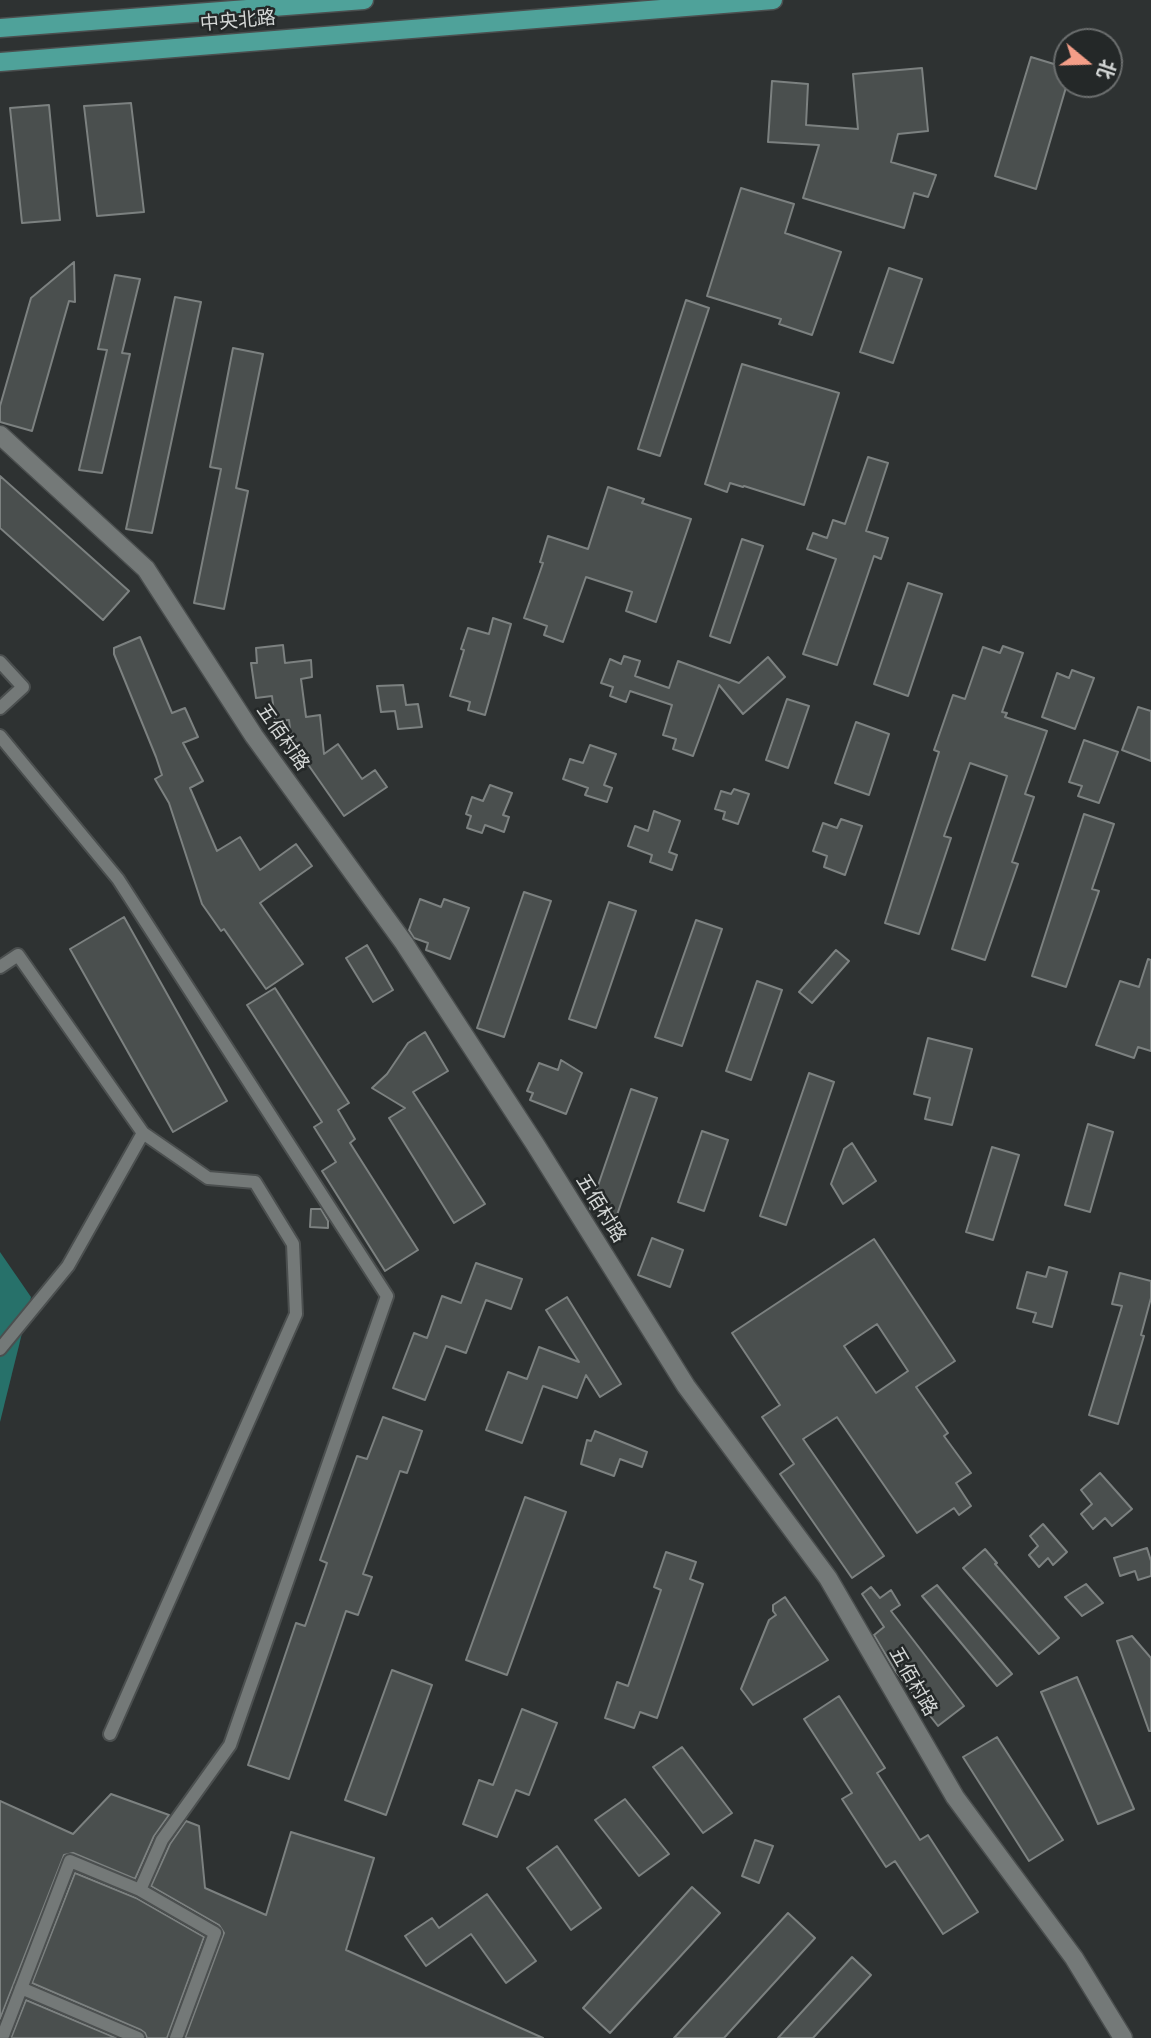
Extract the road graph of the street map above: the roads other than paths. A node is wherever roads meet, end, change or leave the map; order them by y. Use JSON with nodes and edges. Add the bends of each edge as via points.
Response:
{"nodes":[{"id":1,"x":363,"y":0,"type":"edge"},
{"id":2,"x":772,"y":0,"type":"edge"},
{"id":3,"x":0,"y":28,"type":"edge"},
{"id":4,"x":0,"y":62,"type":"edge"},
{"id":5,"x":0,"y":435,"type":"edge"},
{"id":6,"x":0,"y":662,"type":"edge"},
{"id":7,"x":0,"y":708,"type":"edge"},
{"id":8,"x":0,"y":736,"type":"edge"},
{"id":9,"x":0,"y":967,"type":"edge"},
{"id":10,"x":143,"y":1133,"type":"junction"},
{"id":11,"x":0,"y":1349,"type":"edge"},
{"id":12,"x":110,"y":1734,"type":"dead end"},
{"id":13,"x":140,"y":1890,"type":"junction"},
{"id":14,"x":21,"y":1988,"type":"junction"},
{"id":15,"x":2,"y":2038,"type":"edge"},
{"id":16,"x":138,"y":2038,"type":"edge"},
{"id":17,"x":176,"y":2038,"type":"edge"},
{"id":18,"x":1123,"y":2038,"type":"edge"}],
"edges":[{"from":1,"to":3,"type":"main road","name":"中央北路"},
{"from":2,"to":4,"type":"main road","name":"中央北路"},
{"from":5,"to":18,"type":"street","name":"五佰村路","via":[[146,569],[254,736],[404,943],[686,1386],[828,1578],[954,1797],[1074,1958]]},
{"from":6,"to":7,"type":"lane","via":[[23,687]]},
{"from":8,"to":13,"type":"lane","via":[[118,879],[387,1296],[229,1745],[162,1840]]},
{"from":9,"to":10,"type":"lane","via":[[18,955]]},
{"from":10,"to":11,"type":"lane","via":[[68,1265]]},
{"from":10,"to":12,"type":"lane","via":[[208,1178],[255,1182],[293,1244],[296,1314]]},
{"from":13,"to":14,"type":"lane","via":[[70,1861]]},
{"from":13,"to":17,"type":"lane","via":[[215,1933]]},
{"from":14,"to":15,"type":"lane"},
{"from":14,"to":16,"type":"lane"}]}
